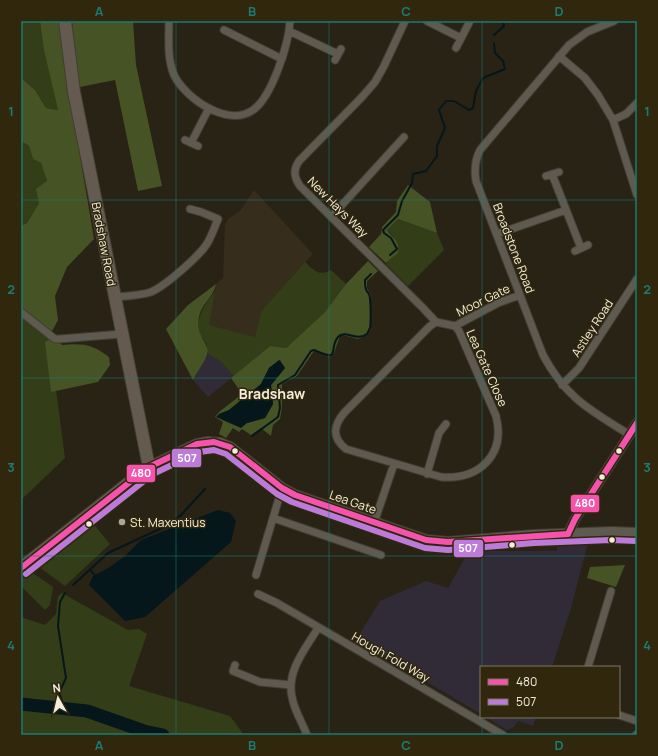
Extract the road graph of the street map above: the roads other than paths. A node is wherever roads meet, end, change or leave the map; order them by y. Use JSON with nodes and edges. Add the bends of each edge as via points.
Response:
{"nodes":[{"id":1,"x":65,"y":21,"type":"edge"},
{"id":2,"x":169,"y":21,"type":"edge"},
{"id":3,"x":290,"y":21,"type":"edge"},
{"id":4,"x":405,"y":21,"type":"edge"},
{"id":5,"x":427,"y":21,"type":"edge"},
{"id":6,"x":614,"y":21,"type":"edge"},
{"id":7,"x":469,"y":23,"type":"dead end"},
{"id":8,"x":289,"y":31,"type":"junction"},
{"id":9,"x":227,"y":34,"type":"dead end"},
{"id":10,"x":461,"y":38,"type":"junction"},
{"id":11,"x":456,"y":48,"type":"dead end"},
{"id":12,"x":338,"y":54,"type":"dead end"},
{"id":13,"x":559,"y":56,"type":"junction"},
{"id":14,"x":282,"y":58,"type":"junction"},
{"id":15,"x":637,"y":103,"type":"edge"},
{"id":16,"x":209,"y":108,"type":"junction"},
{"id":17,"x":613,"y":120,"type":"junction"},
{"id":18,"x":404,"y":137,"type":"dead end"},
{"id":19,"x":192,"y":143,"type":"dead end"},
{"id":20,"x":552,"y":174,"type":"dead end"},
{"id":21,"x":637,"y":195,"type":"edge"},
{"id":22,"x":190,"y":209,"type":"dead end"},
{"id":23,"x":566,"y":210,"type":"junction"},
{"id":24,"x":331,"y":217,"type":"junction"},
{"id":25,"x":497,"y":234,"type":"junction"},
{"id":26,"x":581,"y":248,"type":"dead end"},
{"id":27,"x":637,"y":279,"type":"edge"},
{"id":28,"x":520,"y":294,"type":"junction"},
{"id":29,"x":114,"y":297,"type":"junction"},
{"id":30,"x":21,"y":312,"type":"edge"},
{"id":31,"x":436,"y":322,"type":"junction"},
{"id":32,"x":455,"y":326,"type":"junction"},
{"id":33,"x":122,"y":334,"type":"junction"},
{"id":34,"x":562,"y":385,"type":"junction"},
{"id":35,"x":637,"y":423,"type":"edge"},
{"id":36,"x":446,"y":424,"type":"dead end"},
{"id":37,"x":630,"y":435,"type":"junction"},
{"id":38,"x":394,"y":464,"type":"junction"},
{"id":39,"x":149,"y":467,"type":"junction"},
{"id":40,"x":427,"y":474,"type":"junction"},
{"id":41,"x":282,"y":488,"type":"junction"},
{"id":42,"x":273,"y":518,"type":"junction"},
{"id":43,"x":374,"y":523,"type":"junction"},
{"id":44,"x":637,"y":533,"type":"edge"},
{"id":45,"x":568,"y":534,"type":"junction"},
{"id":46,"x":381,"y":554,"type":"dead end"},
{"id":47,"x":21,"y":568,"type":"edge"},
{"id":48,"x":256,"y":575,"type":"dead end"},
{"id":49,"x":270,"y":590,"type":"dead end"},
{"id":50,"x":611,"y":591,"type":"dead end"},
{"id":51,"x":258,"y":594,"type":"dead end"},
{"id":52,"x":267,"y":598,"type":"junction"},
{"id":53,"x":318,"y":628,"type":"junction"},
{"id":54,"x":236,"y":665,"type":"dead end"},
{"id":55,"x":588,"y":666,"type":"edge"},
{"id":56,"x":291,"y":685,"type":"junction"},
{"id":57,"x":620,"y":715,"type":"edge"},
{"id":58,"x":637,"y":721,"type":"edge"},
{"id":59,"x":307,"y":735,"type":"edge"},
{"id":60,"x":504,"y":735,"type":"edge"}],
"edges":[{"from":1,"to":29,"type":"main road","name":"Bradshaw Road","via":[[74,92]]},
{"from":2,"to":16,"type":"street","via":[[169,53],[174,75],[188,94]]},
{"from":3,"to":8,"type":"street"},
{"from":4,"to":24,"type":"street","name":"New Hays Way","via":[[374,82],[295,169],[295,177],[300,186]]},
{"from":5,"to":10,"type":"street"},
{"from":6,"to":13,"type":"street","name":"Broadstone Road","via":[[576,39]]},
{"from":7,"to":10,"type":"street"},
{"from":8,"to":12,"type":"street"},
{"from":8,"to":14,"type":"street"},
{"from":9,"to":14,"type":"street"},
{"from":10,"to":11,"type":"street"},
{"from":13,"to":17,"type":"street","via":[[585,78]]},
{"from":13,"to":25,"type":"street","name":"Broadstone Road","via":[[477,156],[476,181]]},
{"from":14,"to":16,"type":"street","via":[[270,86],[253,110],[233,115]]},
{"from":15,"to":17,"type":"street","via":[[626,114]]},
{"from":16,"to":19,"type":"street"},
{"from":17,"to":21,"type":"street"},
{"from":18,"to":24,"type":"street"},
{"from":20,"to":23,"type":"street"},
{"from":22,"to":29,"type":"street","via":[[218,219],[203,250],[160,287],[143,294]]},
{"from":23,"to":25,"type":"street"},
{"from":23,"to":26,"type":"street"},
{"from":24,"to":31,"type":"street","name":"New Hays Way"},
{"from":25,"to":28,"type":"street","name":"Broadstone Road"},
{"from":27,"to":34,"type":"street","name":"Astley Road","via":[[579,368]]},
{"from":28,"to":32,"type":"street","name":"Moor Gate"},
{"from":28,"to":34,"type":"street","name":"Broadstone Road","via":[[543,355]]},
{"from":29,"to":33,"type":"main road","name":"Bradshaw Road"},
{"from":30,"to":33,"type":"street","via":[[59,340]]},
{"from":31,"to":32,"type":"street","name":"Lea Gate Close"},
{"from":31,"to":38,"type":"street","name":"Lea Gate Close","via":[[338,420],[337,440],[346,449]]},
{"from":32,"to":40,"type":"street","name":"Lea Gate Close","via":[[496,416],[498,438],[488,461],[472,473],[452,478]]},
{"from":33,"to":39,"type":"main road","name":"Bradshaw Road"},
{"from":34,"to":37,"type":"street","name":"Broadstone Road","via":[[584,406]]},
{"from":35,"to":37,"type":"street"},
{"from":36,"to":40,"type":"street","via":[[439,433]]},
{"from":37,"to":45,"type":"street","via":[[575,519]]},
{"from":38,"to":40,"type":"street","name":"Lea Gate Close"},
{"from":38,"to":43,"type":"street"},
{"from":39,"to":41,"type":"main road","name":"Lea Gate","via":[[197,444],[220,443],[230,447]]},
{"from":39,"to":47,"type":"main road"},
{"from":41,"to":42,"type":"street"},
{"from":41,"to":43,"type":"main road","name":"Lea Gate","via":[[307,500]]},
{"from":42,"to":46,"type":"street"},
{"from":42,"to":48,"type":"street"},
{"from":43,"to":45,"type":"main road","name":"Lea Gate","via":[[415,538],[436,542]]},
{"from":44,"to":45,"type":"main road","name":"Lea Gate"},
{"from":49,"to":52,"type":"street"},
{"from":50,"to":55,"type":"street"},
{"from":51,"to":52,"type":"street","name":"Hough Fold Way"},
{"from":52,"to":53,"type":"street","name":"Hough Fold Way"},
{"from":53,"to":56,"type":"street","via":[[294,670]]},
{"from":53,"to":60,"type":"street","name":"Hough Fold Way"},
{"from":54,"to":56,"type":"street","via":[[233,671],[252,680]]},
{"from":56,"to":59,"type":"street","via":[[294,705]]},
{"from":57,"to":58,"type":"street"}]}
